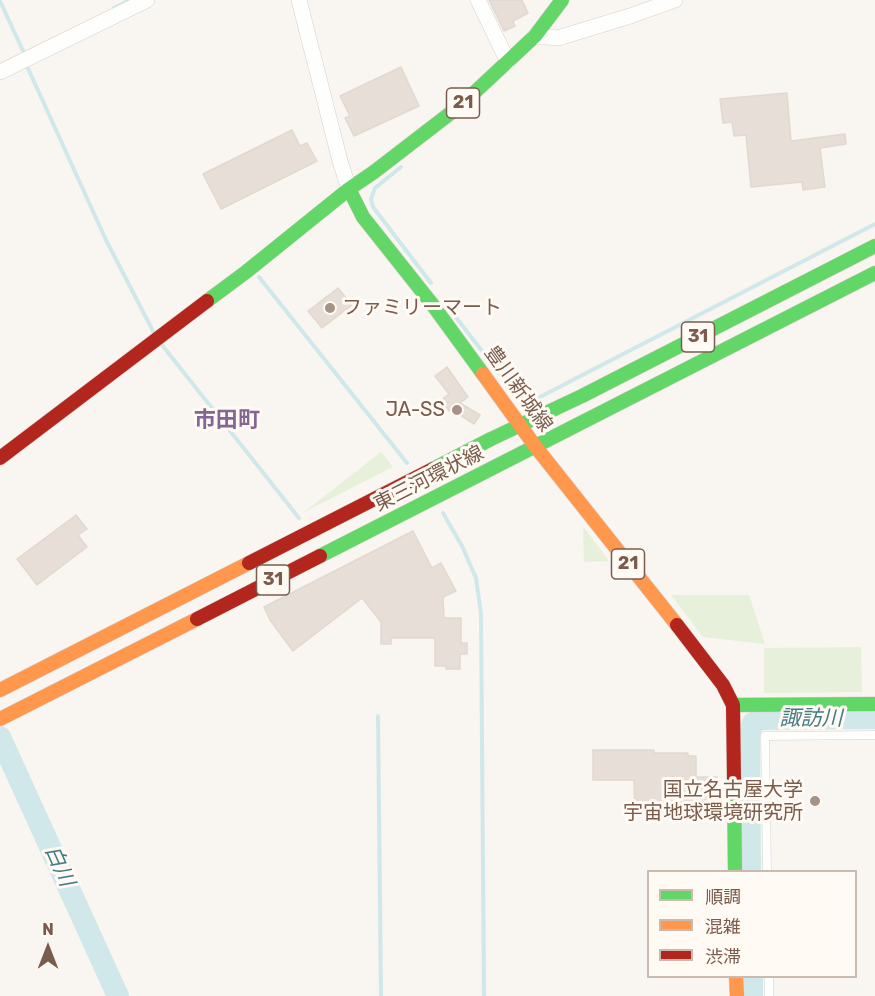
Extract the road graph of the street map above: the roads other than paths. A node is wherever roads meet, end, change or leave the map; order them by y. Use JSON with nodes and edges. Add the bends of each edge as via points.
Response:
{"nodes":[{"id":1,"x":147,"y":0,"type":"edge"},
{"id":2,"x":299,"y":0,"type":"edge"},
{"id":3,"x":478,"y":0,"type":"edge"},
{"id":4,"x":562,"y":0,"type":"edge"},
{"id":5,"x":675,"y":0,"type":"edge"},
{"id":6,"x":535,"y":36,"type":"junction"},
{"id":7,"x":508,"y":62,"type":"junction"},
{"id":8,"x":0,"y":72,"type":"edge"},
{"id":9,"x":349,"y":189,"type":"junction"},
{"id":10,"x":875,"y":246,"type":"edge"},
{"id":11,"x":875,"y":273,"type":"edge"},
{"id":12,"x":519,"y":425,"type":"junction"},
{"id":13,"x":535,"y":446,"type":"junction"},
{"id":14,"x":0,"y":458,"type":"edge"},
{"id":15,"x":0,"y":690,"type":"edge"},
{"id":16,"x":875,"y":704,"type":"edge"},
{"id":17,"x":734,"y":705,"type":"junction"},
{"id":18,"x":5,"y":717,"type":"edge"},
{"id":19,"x":875,"y":735,"type":"edge"},
{"id":20,"x":735,"y":870,"type":"edge"},
{"id":21,"x":767,"y":870,"type":"edge"},
{"id":22,"x":736,"y":978,"type":"edge"},
{"id":23,"x":769,"y":978,"type":"edge"},
{"id":24,"x":736,"y":996,"type":"edge"},
{"id":25,"x":769,"y":996,"type":"edge"}],
"edges":[{"from":1,"to":8,"type":"street"},
{"from":2,"to":9,"type":"street"},
{"from":3,"to":7,"type":"street"},
{"from":4,"to":6,"type":"main road","number":"21"},
{"from":5,"to":6,"type":"street","via":[[558,38]]},
{"from":6,"to":7,"type":"main road","number":"21"},
{"from":7,"to":9,"type":"main road","number":"21","via":[[461,105]]},
{"from":9,"to":12,"type":"main road","name":"豊川新城線","number":"21","via":[[363,217]]},
{"from":9,"to":14,"type":"main road"},
{"from":10,"to":12,"type":"main road","name":"東三河環状線","number":"31"},
{"from":11,"to":13,"type":"main road","name":"東三河環状線","number":"31"},
{"from":12,"to":13,"type":"main road","name":"豊川新城線","number":"21"},
{"from":12,"to":15,"type":"main road","name":"東三河環状線","number":"31"},
{"from":13,"to":17,"type":"main road","name":"豊川新城線","number":"21","via":[[723,685]]},
{"from":13,"to":18,"type":"main road","name":"東三河環状線","number":"31"},
{"from":16,"to":17,"type":"main road"},
{"from":17,"to":20,"type":"main road"},
{"from":19,"to":21,"type":"lane","via":[[765,736]]},
{"from":22,"to":24,"type":"main road"},
{"from":23,"to":25,"type":"lane"}]}
